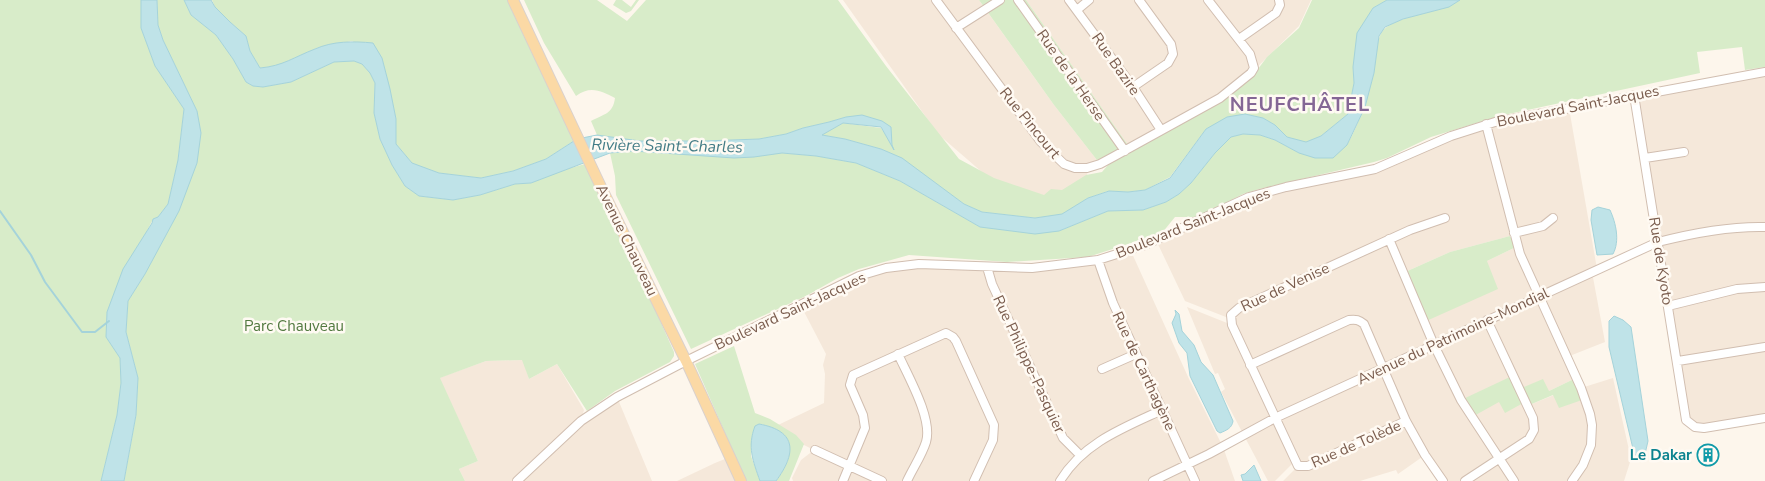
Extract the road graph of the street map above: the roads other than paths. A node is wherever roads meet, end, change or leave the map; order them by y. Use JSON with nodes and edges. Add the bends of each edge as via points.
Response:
{"nodes":[{"id":1,"x":513,"y":0,"type":"edge"},
{"id":2,"x":936,"y":0,"type":"edge"},
{"id":3,"x":1000,"y":0,"type":"edge"},
{"id":4,"x":1018,"y":0,"type":"edge"},
{"id":5,"x":1069,"y":0,"type":"edge"},
{"id":6,"x":1089,"y":0,"type":"edge"},
{"id":7,"x":1139,"y":0,"type":"edge"},
{"id":8,"x":1208,"y":0,"type":"edge"},
{"id":9,"x":1279,"y":0,"type":"edge"},
{"id":10,"x":1077,"y":10,"type":"junction"},
{"id":11,"x":956,"y":28,"type":"junction"},
{"id":12,"x":1239,"y":40,"type":"junction"},
{"id":13,"x":1765,"y":72,"type":"edge"},
{"id":14,"x":1133,"y":87,"type":"junction"},
{"id":15,"x":1634,"y":95,"type":"junction"},
{"id":16,"x":1486,"y":124,"type":"junction"},
{"id":17,"x":1161,"y":130,"type":"junction"},
{"id":18,"x":1125,"y":151,"type":"junction"},
{"id":19,"x":1684,"y":152,"type":"dead end"},
{"id":20,"x":1644,"y":158,"type":"junction"},
{"id":21,"x":1445,"y":218,"type":"dead end"},
{"id":22,"x":1553,"y":218,"type":"dead end"},
{"id":23,"x":1765,"y":227,"type":"edge"},
{"id":24,"x":1514,"y":233,"type":"junction"},
{"id":25,"x":1389,"y":239,"type":"junction"},
{"id":26,"x":1658,"y":242,"type":"junction"},
{"id":27,"x":1098,"y":260,"type":"junction"},
{"id":28,"x":987,"y":267,"type":"junction"},
{"id":29,"x":1765,"y":286,"type":"edge"},
{"id":30,"x":1540,"y":297,"type":"junction"},
{"id":31,"x":1668,"y":306,"type":"junction"},
{"id":32,"x":1487,"y":320,"type":"junction"},
{"id":33,"x":1434,"y":345,"type":"junction"},
{"id":34,"x":1765,"y":346,"type":"edge"},
{"id":35,"x":898,"y":354,"type":"junction"},
{"id":36,"x":1136,"y":354,"type":"junction"},
{"id":37,"x":686,"y":361,"type":"junction"},
{"id":38,"x":1678,"y":361,"type":"junction"},
{"id":39,"x":1250,"y":365,"type":"junction"},
{"id":40,"x":1102,"y":369,"type":"dead end"},
{"id":41,"x":1384,"y":369,"type":"junction"},
{"id":42,"x":1162,"y":410,"type":"junction"},
{"id":43,"x":1275,"y":418,"type":"junction"},
{"id":44,"x":1765,"y":418,"type":"edge"},
{"id":45,"x":1406,"y":421,"type":"junction"},
{"id":46,"x":815,"y":450,"type":"dead end"},
{"id":47,"x":1080,"y":455,"type":"junction"},
{"id":48,"x":1499,"y":458,"type":"junction"},
{"id":49,"x":1188,"y":464,"type":"junction"},
{"id":50,"x":850,"y":465,"type":"junction"},
{"id":51,"x":517,"y":481,"type":"edge"},
{"id":52,"x":741,"y":481,"type":"edge"},
{"id":53,"x":843,"y":481,"type":"edge"},
{"id":54,"x":882,"y":481,"type":"edge"},
{"id":55,"x":907,"y":481,"type":"edge"},
{"id":56,"x":974,"y":481,"type":"edge"},
{"id":57,"x":1060,"y":481,"type":"edge"},
{"id":58,"x":1153,"y":481,"type":"edge"},
{"id":59,"x":1195,"y":481,"type":"edge"},
{"id":60,"x":1443,"y":481,"type":"edge"},
{"id":61,"x":1465,"y":481,"type":"edge"},
{"id":62,"x":1514,"y":481,"type":"edge"},
{"id":63,"x":1572,"y":481,"type":"edge"}],
"edges":[{"from":1,"to":37,"type":"main road","name":"Avenue Chauveau"},
{"from":2,"to":11,"type":"street","name":"Rue Pincourt"},
{"from":3,"to":11,"type":"street"},
{"from":4,"to":18,"type":"street","name":"Rue de la Herse"},
{"from":5,"to":10,"type":"street","name":"Rue Bazire"},
{"from":6,"to":10,"type":"street"},
{"from":7,"to":14,"type":"street","via":[[1171,44],[1173,54],[1168,63]]},
{"from":8,"to":12,"type":"street"},
{"from":9,"to":12,"type":"street","via":[[1276,14]]},
{"from":10,"to":14,"type":"street","name":"Rue Bazire"},
{"from":11,"to":18,"type":"street","name":"Rue Pincourt","via":[[1041,142],[1064,164],[1087,168]]},
{"from":12,"to":17,"type":"street","name":"Rue Pincourt","via":[[1250,54],[1254,68],[1246,78],[1220,98]]},
{"from":13,"to":15,"type":"street","name":"Boulevard Saint-Jacques"},
{"from":14,"to":17,"type":"street","name":"Rue Bazire"},
{"from":15,"to":16,"type":"street","name":"Boulevard Saint-Jacques"},
{"from":15,"to":20,"type":"street","name":"Rue de Kyoto"},
{"from":16,"to":24,"type":"street"},
{"from":16,"to":27,"type":"street","name":"Boulevard Saint-Jacques","via":[[1375,169],[1250,197],[1146,245]]},
{"from":17,"to":18,"type":"street","name":"Rue Pincourt"},
{"from":19,"to":20,"type":"street"},
{"from":20,"to":26,"type":"street","name":"Rue de Kyoto"},
{"from":21,"to":25,"type":"street","name":"Rue de Venise"},
{"from":22,"to":24,"type":"street","via":[[1543,226]]},
{"from":23,"to":26,"type":"street","name":"Avenue du Patrimoine-Mondial","via":[[1718,229]]},
{"from":24,"to":30,"type":"street"},
{"from":25,"to":33,"type":"street"},
{"from":25,"to":39,"type":"street","name":"Rue de Venise","via":[[1234,311],[1232,325]]},
{"from":26,"to":30,"type":"street","name":"Avenue du Patrimoine-Mondial"},
{"from":26,"to":31,"type":"street","name":"Rue de Kyoto"},
{"from":27,"to":28,"type":"street","name":"Boulevard Saint-Jacques","via":[[1032,268]]},
{"from":27,"to":36,"type":"street","name":"Rue de Carthagène","via":[[1112,303]]},
{"from":28,"to":37,"type":"street","name":"Boulevard Saint-Jacques","via":[[919,264],[886,268],[859,276]]},
{"from":28,"to":47,"type":"street","name":"Rue Philippe-Pasquier","via":[[1064,438]]},
{"from":29,"to":31,"type":"street","via":[[1737,289]]},
{"from":30,"to":32,"type":"street","name":"Avenue du Patrimoine-Mondial"},
{"from":30,"to":63,"type":"street","via":[[1581,388],[1592,425],[1591,445]]},
{"from":31,"to":38,"type":"street","name":"Rue de Kyoto"},
{"from":32,"to":33,"type":"street","name":"Avenue du Patrimoine-Mondial"},
{"from":32,"to":48,"type":"street","via":[[1534,424],[1529,439]]},
{"from":33,"to":41,"type":"street","name":"Avenue du Patrimoine-Mondial"},
{"from":33,"to":48,"type":"street","via":[[1461,400]]},
{"from":34,"to":38,"type":"street"},
{"from":35,"to":50,"type":"street","via":[[851,378],[850,385],[865,422],[864,433]]},
{"from":35,"to":55,"type":"street","via":[[927,426],[925,444]]},
{"from":35,"to":56,"type":"street","via":[[941,334],[953,337],[994,425],[993,440]]},
{"from":36,"to":40,"type":"street"},
{"from":36,"to":42,"type":"street","name":"Rue de Carthagène"},
{"from":37,"to":51,"type":"street","name":"Boulevard Saint-Jacques","via":[[617,397],[581,421]]},
{"from":37,"to":52,"type":"main road","name":"Avenue Chauveau"},
{"from":38,"to":44,"type":"street","name":"Rue de Kyoto","via":[[1686,420],[1690,424],[1704,428]]},
{"from":39,"to":41,"type":"street","via":[[1356,319],[1364,324]]},
{"from":39,"to":43,"type":"street","name":"Rue de Venise"},
{"from":41,"to":43,"type":"street","name":"Avenue du Patrimoine-Mondial"},
{"from":41,"to":45,"type":"street"},
{"from":42,"to":47,"type":"street","via":[[1101,439]]},
{"from":42,"to":49,"type":"street","name":"Rue de Carthagène"},
{"from":43,"to":45,"type":"street","name":"Rue de Tolède","via":[[1294,462],[1305,467]]},
{"from":43,"to":49,"type":"street","name":"Avenue du Patrimoine-Mondial"},
{"from":45,"to":60,"type":"street"},
{"from":46,"to":50,"type":"street"},
{"from":47,"to":57,"type":"street"},
{"from":48,"to":61,"type":"street"},
{"from":48,"to":62,"type":"street"},
{"from":49,"to":58,"type":"street","name":"Avenue du Patrimoine-Mondial"},
{"from":49,"to":59,"type":"street","name":"Rue de Carthagène"},
{"from":50,"to":53,"type":"street"},
{"from":50,"to":54,"type":"street"}]}
